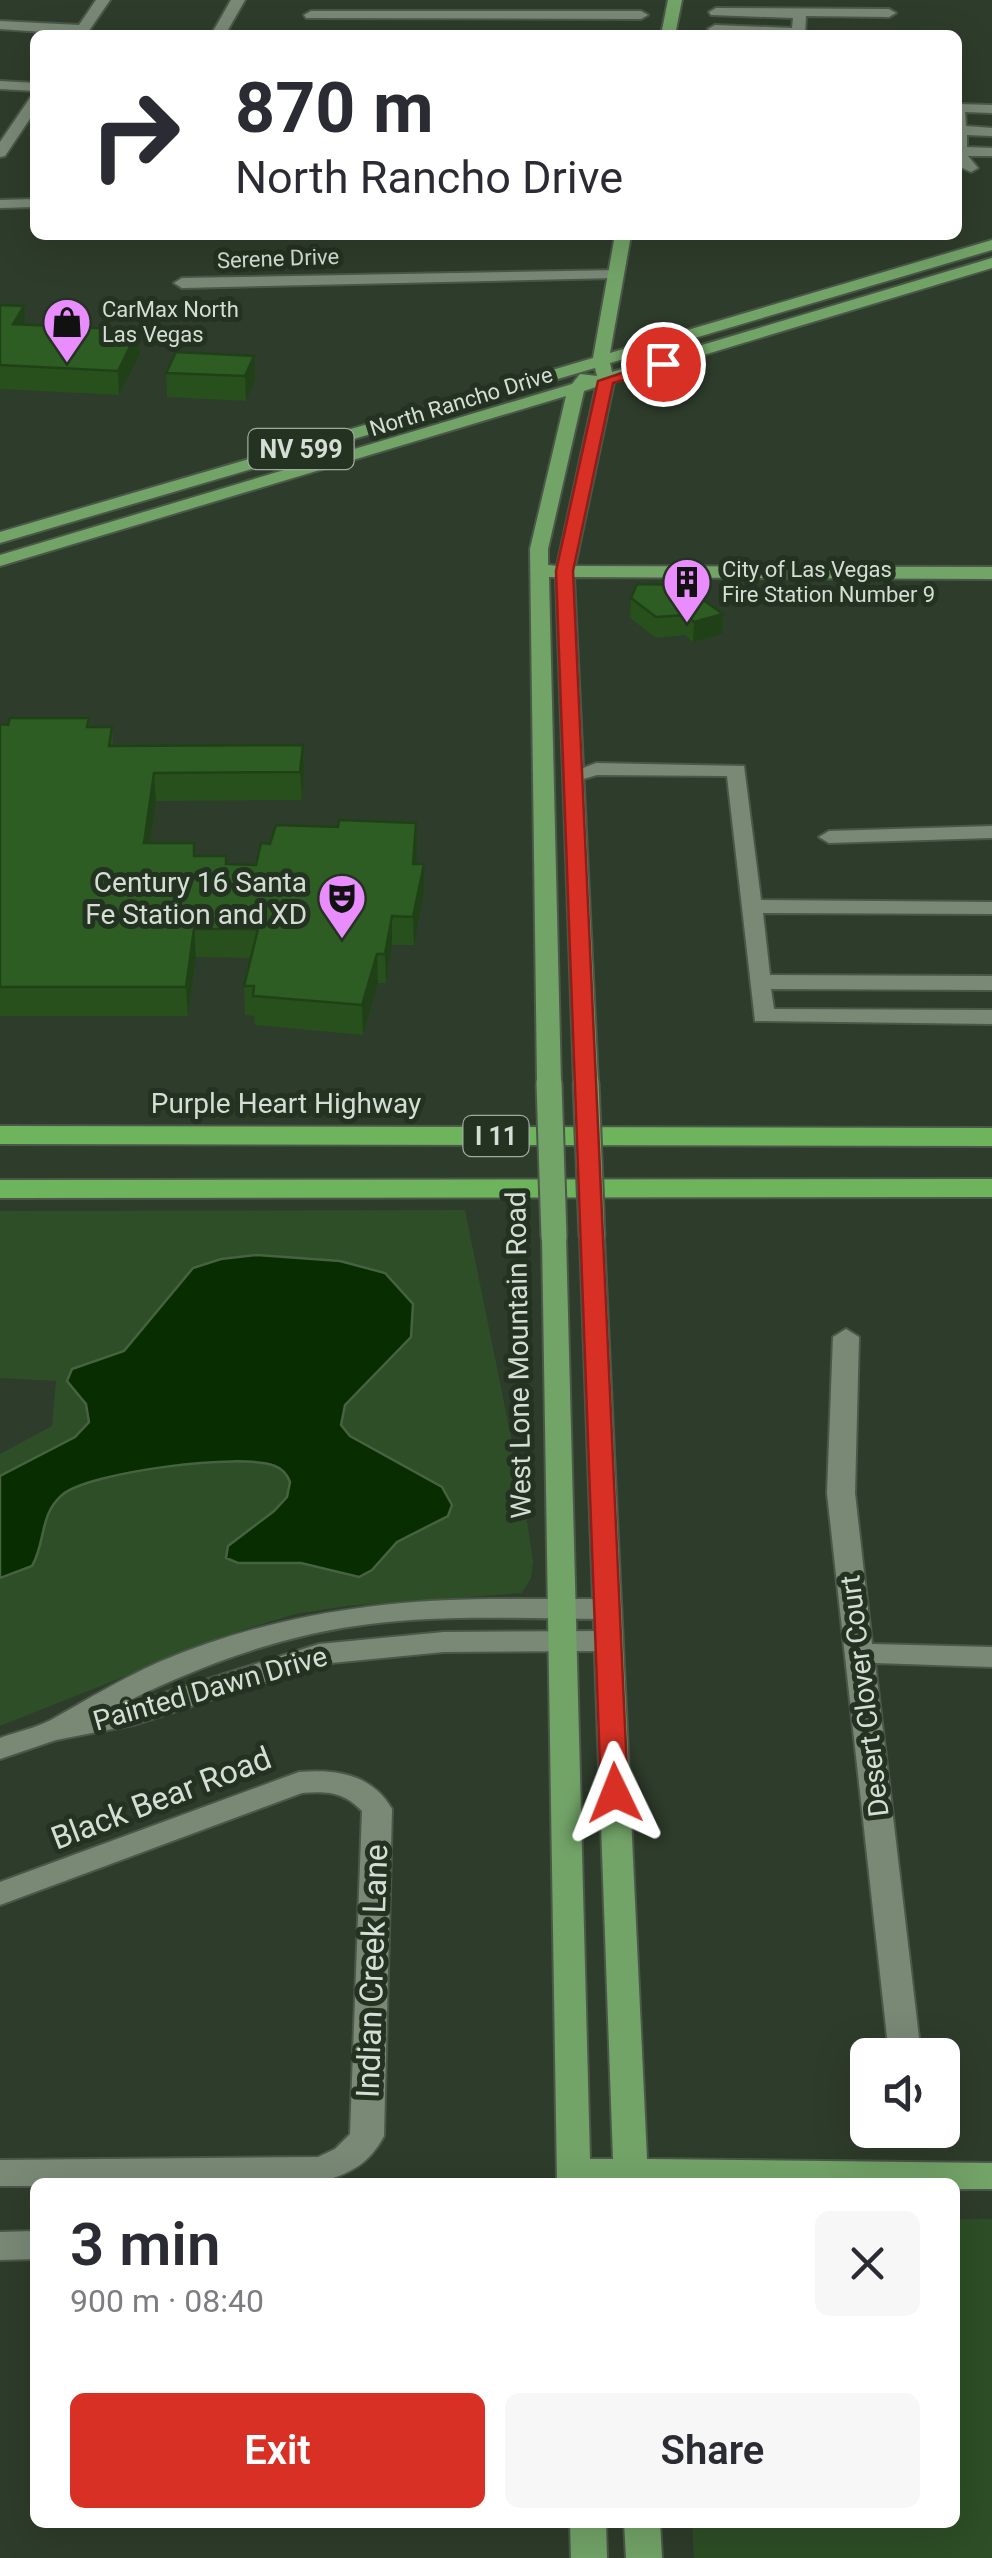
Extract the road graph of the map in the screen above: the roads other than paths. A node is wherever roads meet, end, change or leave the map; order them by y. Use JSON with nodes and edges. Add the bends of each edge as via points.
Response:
{"nodes":[{"id":1,"x":102,"y":0,"type":"edge"},
{"id":2,"x":238,"y":0,"type":"edge"},
{"id":3,"x":381,"y":0,"type":"edge"},
{"id":4,"x":395,"y":0,"type":"edge"},
{"id":5,"x":675,"y":0,"type":"edge"},
{"id":6,"x":716,"y":12,"type":"dead end"},
{"id":7,"x":889,"y":13,"type":"dead end"},
{"id":8,"x":311,"y":15,"type":"dead end"},
{"id":9,"x":640,"y":15,"type":"dead end"},
{"id":10,"x":384,"y":16,"type":"junction"},
{"id":11,"x":507,"y":16,"type":"junction"},
{"id":12,"x":583,"y":16,"type":"junction"},
{"id":13,"x":799,"y":24,"type":"edge"},
{"id":14,"x":0,"y":26,"type":"edge"},
{"id":15,"x":858,"y":29,"type":"dead end"},
{"id":16,"x":54,"y":30,"type":"edge"},
{"id":17,"x":82,"y":30,"type":"edge"},
{"id":18,"x":221,"y":30,"type":"edge"},
{"id":19,"x":372,"y":30,"type":"dead end"},
{"id":20,"x":503,"y":30,"type":"edge"},
{"id":21,"x":579,"y":30,"type":"edge"},
{"id":22,"x":669,"y":30,"type":"edge"},
{"id":23,"x":715,"y":30,"type":"dead end"},
{"id":24,"x":0,"y":85,"type":"edge"},
{"id":25,"x":30,"y":87,"type":"edge"},
{"id":26,"x":30,"y":107,"type":"edge"},
{"id":27,"x":962,"y":108,"type":"edge"},
{"id":28,"x":992,"y":109,"type":"edge"},
{"id":29,"x":962,"y":130,"type":"edge"},
{"id":30,"x":992,"y":132,"type":"edge"},
{"id":31,"x":5,"y":138,"type":"edge"},
{"id":32,"x":962,"y":151,"type":"edge"},
{"id":33,"x":992,"y":152,"type":"edge"},
{"id":34,"x":0,"y":153,"type":"edge"},
{"id":35,"x":30,"y":203,"type":"edge"},
{"id":36,"x":0,"y":204,"type":"edge"},
{"id":37,"x":622,"y":240,"type":"edge"},
{"id":38,"x":992,"y":245,"type":"edge"},
{"id":39,"x":992,"y":263,"type":"edge"},
{"id":40,"x":614,"y":273,"type":"junction"},
{"id":41,"x":182,"y":283,"type":"dead end"},
{"id":42,"x":608,"y":316,"type":"junction"},
{"id":43,"x":675,"y":338,"type":"junction"},
{"id":44,"x":602,"y":359,"type":"junction"},
{"id":45,"x":606,"y":381,"type":"junction"},
{"id":46,"x":576,"y":390,"type":"junction"},
{"id":47,"x":510,"y":410,"type":"junction"},
{"id":48,"x":567,"y":428,"type":"junction"},
{"id":49,"x":208,"y":476,"type":"junction"},
{"id":50,"x":220,"y":497,"type":"junction"},
{"id":51,"x":0,"y":538,"type":"edge"},
{"id":52,"x":0,"y":561,"type":"edge"},
{"id":53,"x":538,"y":571,"type":"junction"},
{"id":54,"x":565,"y":571,"type":"junction"},
{"id":55,"x":992,"y":573,"type":"edge"},
{"id":56,"x":538,"y":632,"type":"junction"},
{"id":57,"x":566,"y":632,"type":"junction"},
{"id":58,"x":540,"y":698,"type":"junction"},
{"id":59,"x":569,"y":698,"type":"junction"},
{"id":60,"x":541,"y":745,"type":"junction"},
{"id":61,"x":572,"y":745,"type":"junction"},
{"id":62,"x":542,"y":776,"type":"junction"},
{"id":63,"x":573,"y":776,"type":"junction"},
{"id":64,"x":992,"y":832,"type":"edge"},
{"id":65,"x":829,"y":837,"type":"dead end"},
{"id":66,"x":751,"y":906,"type":"junction"},
{"id":67,"x":992,"y":908,"type":"edge"},
{"id":68,"x":760,"y":982,"type":"junction"},
{"id":69,"x":992,"y":983,"type":"edge"},
{"id":70,"x":992,"y":1017,"type":"edge"},
{"id":71,"x":0,"y":1135,"type":"edge"},
{"id":72,"x":992,"y":1136,"type":"edge"},
{"id":73,"x":992,"y":1188,"type":"edge"},
{"id":74,"x":0,"y":1189,"type":"edge"},
{"id":75,"x":846,"y":1337,"type":"dead end"},
{"id":76,"x":607,"y":1609,"type":"junction"},
{"id":77,"x":560,"y":1610,"type":"junction"},
{"id":78,"x":561,"y":1640,"type":"junction"},
{"id":79,"x":608,"y":1640,"type":"junction"},
{"id":80,"x":859,"y":1653,"type":"junction"},
{"id":81,"x":992,"y":1658,"type":"edge"},
{"id":82,"x":52,"y":1730,"type":"junction"},
{"id":83,"x":0,"y":1748,"type":"edge"},
{"id":84,"x":348,"y":1784,"type":"joint"},
{"id":85,"x":0,"y":1894,"type":"edge"},
{"id":86,"x":903,"y":2038,"type":"edge"},
{"id":87,"x":0,"y":2173,"type":"edge"},
{"id":88,"x":992,"y":2176,"type":"edge"},
{"id":89,"x":574,"y":2178,"type":"edge"},
{"id":90,"x":631,"y":2178,"type":"edge"},
{"id":91,"x":0,"y":2246,"type":"edge"},
{"id":92,"x":30,"y":2246,"type":"edge"},
{"id":93,"x":588,"y":2528,"type":"edge"},
{"id":94,"x":642,"y":2528,"type":"edge"},
{"id":95,"x":590,"y":2558,"type":"edge"},
{"id":96,"x":644,"y":2558,"type":"edge"}],
"edges":[{"from":1,"to":17,"type":"street"},
{"from":2,"to":18,"type":"street"},
{"from":3,"to":10,"type":"street"},
{"from":4,"to":10,"type":"street"},
{"from":5,"to":22,"type":"main road"},
{"from":6,"to":13,"type":"street"},
{"from":7,"to":13,"type":"street"},
{"from":8,"to":10,"type":"street"},
{"from":9,"to":12,"type":"street"},
{"from":10,"to":11,"type":"street"},
{"from":10,"to":19,"type":"street"},
{"from":11,"to":12,"type":"street"},
{"from":11,"to":20,"type":"street"},
{"from":12,"to":21,"type":"street"},
{"from":13,"to":15,"type":"street"},
{"from":13,"to":23,"type":"street"},
{"from":14,"to":16,"type":"street"},
{"from":24,"to":25,"type":"street"},
{"from":26,"to":31,"type":"street"},
{"from":27,"to":28,"type":"street"},
{"from":29,"to":30,"type":"street"},
{"from":31,"to":34,"type":"street"},
{"from":32,"to":33,"type":"street"},
{"from":35,"to":36,"type":"street"},
{"from":37,"to":40,"type":"main road"},
{"from":38,"to":43,"type":"main road","name":"North Rancho Drive","number":"NV 599"},
{"from":39,"to":45,"type":"main road","name":"North Rancho Drive","number":"NV 599"},
{"from":40,"to":41,"type":"street","name":"Serene Drive"},
{"from":40,"to":42,"type":"main road"},
{"from":42,"to":43,"type":"main road","via":[[630,329]]},
{"from":42,"to":44,"type":"main road"},
{"from":43,"to":44,"type":"main road","name":"North Rancho Drive","number":"NV 599"},
{"from":44,"to":45,"type":"main road"},
{"from":44,"to":46,"type":"main road","name":"West Lone Mountain Road"},
{"from":44,"to":49,"type":"main road","name":"North Rancho Drive","number":"NV 599"},
{"from":45,"to":46,"type":"main road","name":"North Rancho Drive","number":"NV 599"},
{"from":45,"to":54,"type":"main road"},
{"from":46,"to":47,"type":"main road","name":"North Rancho Drive","number":"NV 599"},
{"from":46,"to":48,"type":"main road","name":"West Lone Mountain Road"},
{"from":47,"to":48,"type":"main road","via":[[548,414]]},
{"from":47,"to":50,"type":"main road","name":"North Rancho Drive","number":"NV 599"},
{"from":48,"to":53,"type":"main road","name":"West Lone Mountain Road"},
{"from":49,"to":50,"type":"main road"},
{"from":49,"to":51,"type":"main road","name":"North Rancho Drive","number":"NV 599"},
{"from":50,"to":52,"type":"main road","name":"North Rancho Drive","number":"NV 599"},
{"from":53,"to":54,"type":"main road"},
{"from":53,"to":56,"type":"main road","name":"West Lone Mountain Road"},
{"from":54,"to":55,"type":"main road"},
{"from":54,"to":57,"type":"main road"},
{"from":56,"to":57,"type":"main road"},
{"from":56,"to":58,"type":"main road","name":"West Lone Mountain Road"},
{"from":57,"to":59,"type":"main road"},
{"from":58,"to":59,"type":"main road"},
{"from":58,"to":60,"type":"main road","name":"West Lone Mountain Road"},
{"from":59,"to":61,"type":"main road"},
{"from":60,"to":61,"type":"main road"},
{"from":60,"to":62,"type":"main road","name":"West Lone Mountain Road"},
{"from":61,"to":63,"type":"main road"},
{"from":62,"to":63,"type":"main road"},
{"from":62,"to":77,"type":"main road","name":"West Lone Mountain Road","bridge":true},
{"from":63,"to":66,"type":"street","via":[[596,784],[738,778]]},
{"from":63,"to":76,"type":"main road","bridge":true},
{"from":64,"to":65,"type":"street"},
{"from":66,"to":67,"type":"street"},
{"from":66,"to":68,"type":"street"},
{"from":68,"to":69,"type":"street"},
{"from":68,"to":70,"type":"street","via":[[764,1016]]},
{"from":71,"to":72,"type":"highway","name":"Purple Heart Highway","number":"I 11"},
{"from":73,"to":74,"type":"highway","number":"I 11"},
{"from":75,"to":80,"type":"street","name":"Desert Clover Court","via":[[841,1493]]},
{"from":76,"to":77,"type":"street","name":"Painted Dawn Drive"},
{"from":76,"to":79,"type":"main road"},
{"from":77,"to":78,"type":"main road","name":"West Lone Mountain Road"},
{"from":77,"to":82,"type":"street","name":"Painted Dawn Drive","via":[[373,1614],[308,1623],[106,1697]]},
{"from":78,"to":79,"type":"street","name":"Painted Dawn Drive"},
{"from":78,"to":82,"type":"street","name":"Painted Dawn Drive","via":[[319,1654],[123,1718]]},
{"from":78,"to":89,"type":"main road","name":"West Lone Mountain Road"},
{"from":79,"to":90,"type":"main road"},
{"from":80,"to":81,"type":"street"},
{"from":80,"to":86,"type":"street","name":"Desert Clover Court"},
{"from":82,"to":83,"type":"street","name":"Painted Dawn Drive"},
{"from":84,"to":85,"type":"street","name":"Black Bear Road","via":[[299,1784]]},
{"from":84,"to":87,"type":"street","name":"Indian Creek Lane","via":[[377,1809],[367,2136],[358,2153],[318,2170]]},
{"from":88,"to":90,"type":"main road"},
{"from":89,"to":90,"type":"main road"},
{"from":91,"to":92,"type":"street"},
{"from":93,"to":95,"type":"main road"},
{"from":94,"to":96,"type":"main road"}]}
